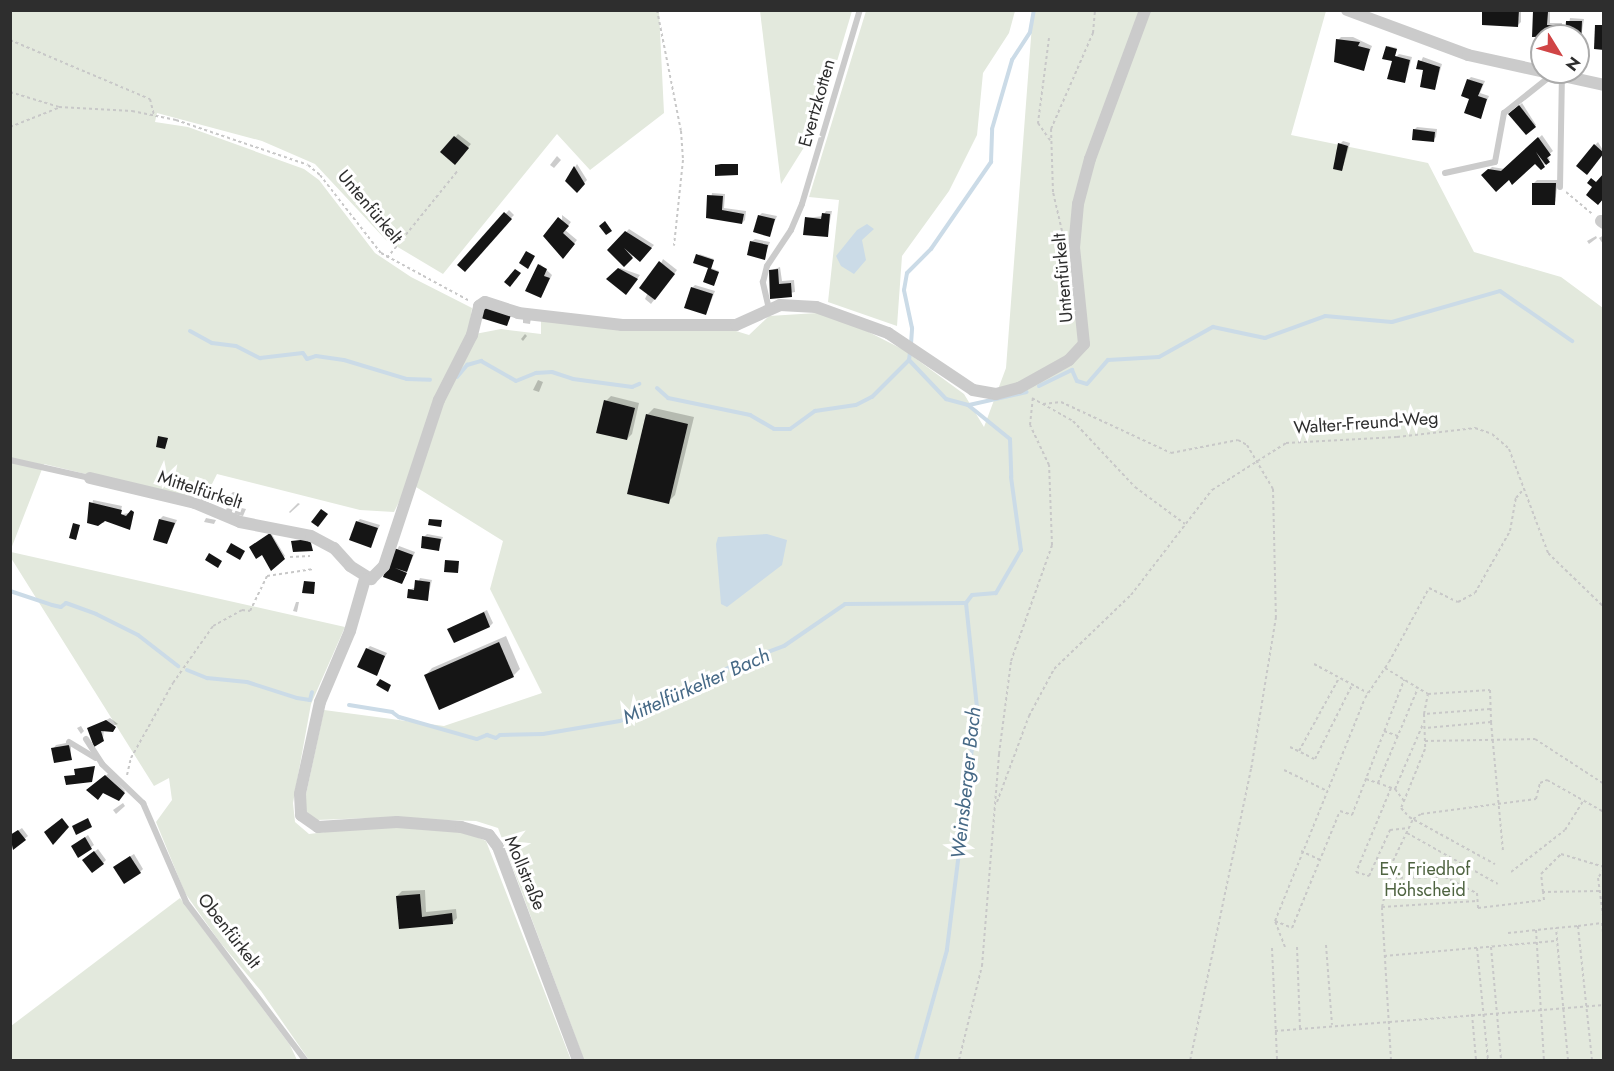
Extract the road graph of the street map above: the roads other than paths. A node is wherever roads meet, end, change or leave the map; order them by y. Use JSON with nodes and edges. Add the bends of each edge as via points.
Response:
{"nodes":[{"id":1,"x":860,"y":10,"type":"edge"},
{"id":2,"x":1145,"y":10,"type":"edge"},
{"id":3,"x":1347,"y":10,"type":"edge"},
{"id":4,"x":1530,"y":69,"type":"edge"},
{"id":5,"x":1545,"y":84,"type":"edge"},
{"id":6,"x":1558,"y":84,"type":"edge"},
{"id":7,"x":1445,"y":173,"type":"dead end"},
{"id":8,"x":1560,"y":188,"type":"road end"},
{"id":9,"x":770,"y":309,"type":"junction"},
{"id":10,"x":10,"y":460,"type":"edge"},
{"id":11,"x":90,"y":478,"type":"joint"},
{"id":12,"x":234,"y":495,"type":"dead end"},
{"id":13,"x":227,"y":517,"type":"junction"},
{"id":14,"x":365,"y":579,"type":"junction"},
{"id":15,"x":86,"y":739,"type":"dead end"},
{"id":16,"x":69,"y":742,"type":"dead end"},
{"id":17,"x":97,"y":758,"type":"junction"},
{"id":18,"x":305,"y":1060,"type":"edge"},
{"id":19,"x":578,"y":1060,"type":"edge"}],
"edges":[{"from":1,"to":9,"type":"lane","name":"Evertzkotten","via":[[802,204],[791,230],[767,266],[763,282]]},
{"from":2,"to":9,"type":"street","name":"Untenfürkelt","via":[[1090,159],[1078,204],[1074,248],[1085,340],[1075,356],[1007,392],[982,393],[899,339],[858,319],[816,307]]},
{"from":3,"to":4,"type":"street","via":[[1468,55]]},
{"from":5,"to":7,"type":"lane","via":[[1504,112],[1495,162]]},
{"from":6,"to":8,"type":"lane"},
{"from":9,"to":14,"type":"street","name":"Untenfürkelt","via":[[736,325],[666,326],[532,315],[490,303],[479,306],[472,335],[439,400],[384,566],[376,577]]},
{"from":10,"to":11,"type":"lane","name":"Mittelfürkelt"},
{"from":11,"to":13,"type":"street","name":"Mittelfürkelt","via":[[195,503]]},
{"from":12,"to":13,"type":"lane"},
{"from":13,"to":14,"type":"street","name":"Mittelfürkelt","via":[[322,541]]},
{"from":14,"to":19,"type":"street","name":"Mollstraße","via":[[350,631],[320,702],[300,794],[301,815],[312,825],[389,822],[461,827],[489,835],[498,847]]},
{"from":15,"to":17,"type":"lane"},
{"from":16,"to":17,"type":"lane"},
{"from":17,"to":18,"type":"lane","name":"Obenfürkelt","via":[[143,803],[186,902]]}]}
